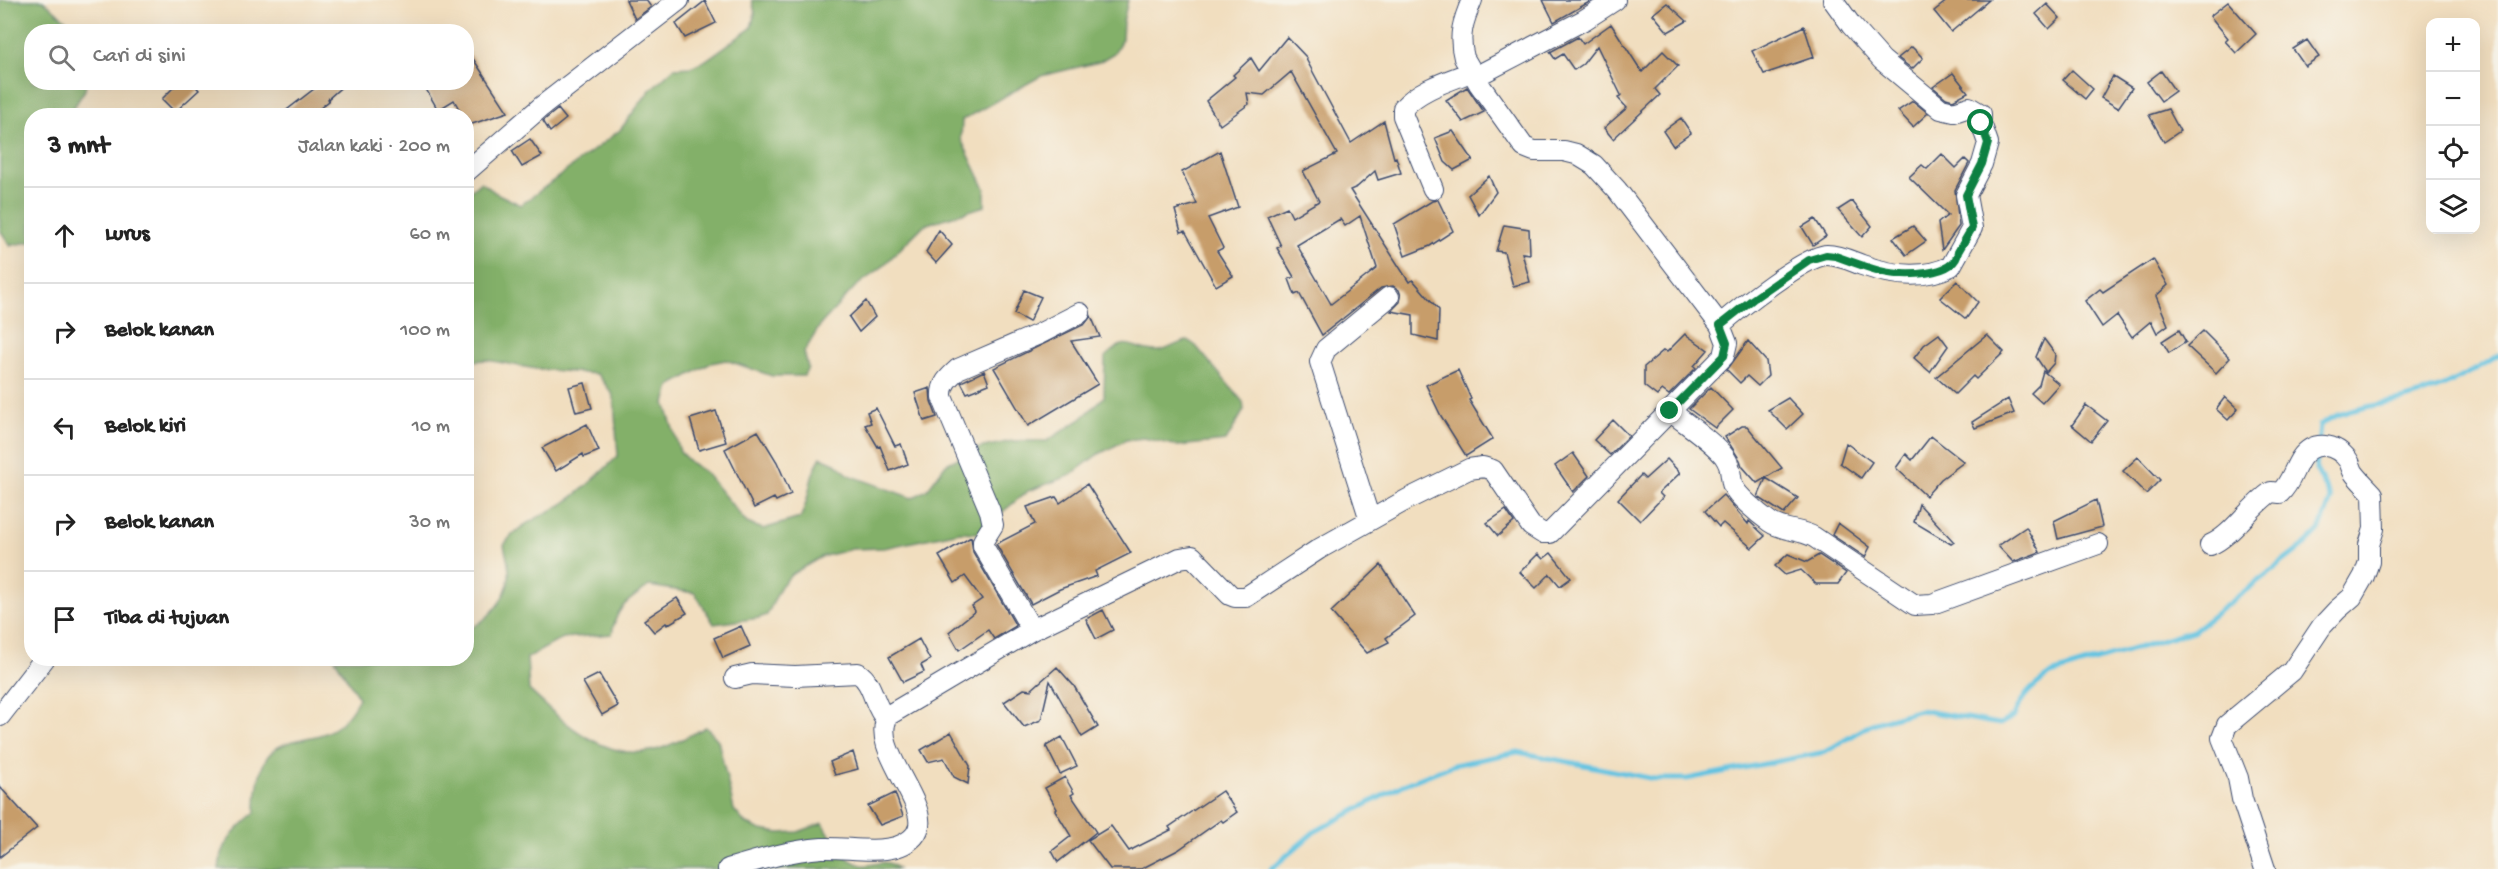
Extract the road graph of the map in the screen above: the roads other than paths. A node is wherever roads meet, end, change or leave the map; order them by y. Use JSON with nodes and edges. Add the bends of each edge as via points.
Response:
{"nodes":[{"id":1,"x":679,"y":0,"type":"edge"},
{"id":2,"x":1472,"y":0,"type":"edge"},
{"id":3,"x":1615,"y":0,"type":"edge"},
{"id":4,"x":1833,"y":0,"type":"edge"},
{"id":5,"x":1473,"y":74,"type":"junction"},
{"id":6,"x":474,"y":165,"type":"edge"},
{"id":7,"x":1433,"y":189,"type":"dead end"},
{"id":8,"x":1389,"y":297,"type":"dead end"},
{"id":9,"x":1080,"y":313,"type":"dead end"},
{"id":10,"x":1720,"y":325,"type":"junction"},
{"id":11,"x":1670,"y":411,"type":"junction"},
{"id":12,"x":1370,"y":520,"type":"junction"},
{"id":13,"x":2098,"y":543,"type":"dead end"},
{"id":14,"x":2210,"y":544,"type":"dead end"},
{"id":15,"x":1032,"y":630,"type":"junction"},
{"id":16,"x":39,"y":666,"type":"edge"},
{"id":17,"x":735,"y":678,"type":"dead end"},
{"id":18,"x":0,"y":716,"type":"edge"},
{"id":19,"x":886,"y":719,"type":"junction"},
{"id":20,"x":728,"y":869,"type":"edge"},
{"id":21,"x":2265,"y":869,"type":"edge"}],
"edges":[{"from":1,"to":6,"type":"street","via":[[541,107]]},
{"from":2,"to":5,"type":"street","via":[[1461,35],[1464,58]]},
{"from":3,"to":5,"type":"street","via":[[1584,20]]},
{"from":4,"to":10,"type":"street","via":[[1882,60],[1941,109],[1954,112],[1969,107],[1981,114],[1988,143],[1966,195],[1972,228],[1951,266],[1928,273],[1896,274],[1835,256],[1817,257]]},
{"from":5,"to":7,"type":"street","via":[[1425,91],[1403,108]]},
{"from":5,"to":10,"type":"street","via":[[1524,147],[1576,154],[1594,165]]},
{"from":8,"to":12,"type":"street","via":[[1326,349],[1320,362]]},
{"from":9,"to":15,"type":"street","via":[[958,369],[941,390],[990,511],[993,525],[983,546]]},
{"from":10,"to":11,"type":"street","via":[[1727,343],[1724,356]]},
{"from":11,"to":12,"type":"street","via":[[1551,533],[1542,533],[1532,526],[1504,483],[1493,470],[1483,467],[1457,475]]},
{"from":11,"to":13,"type":"street","via":[[1719,450],[1732,472],[1731,484],[1768,521],[1814,537],[1915,605],[1932,604]]},
{"from":12,"to":15,"type":"street","via":[[1246,597],[1230,595],[1192,556],[1185,556]]},
{"from":14,"to":21,"type":"street","via":[[2222,540],[2263,497],[2271,492],[2280,493],[2289,485],[2302,456],[2310,448],[2327,445],[2339,451],[2373,494],[2374,529],[2369,561],[2352,597],[2322,627],[2292,671],[2227,725],[2222,738]]},
{"from":15,"to":19,"type":"street","via":[[894,710]]},
{"from":16,"to":18,"type":"street"},
{"from":17,"to":19,"type":"street","via":[[752,674],[858,673],[867,681]]},
{"from":19,"to":20,"type":"street","via":[[885,736],[919,820],[917,833],[911,839],[883,849],[821,848]]}]}
